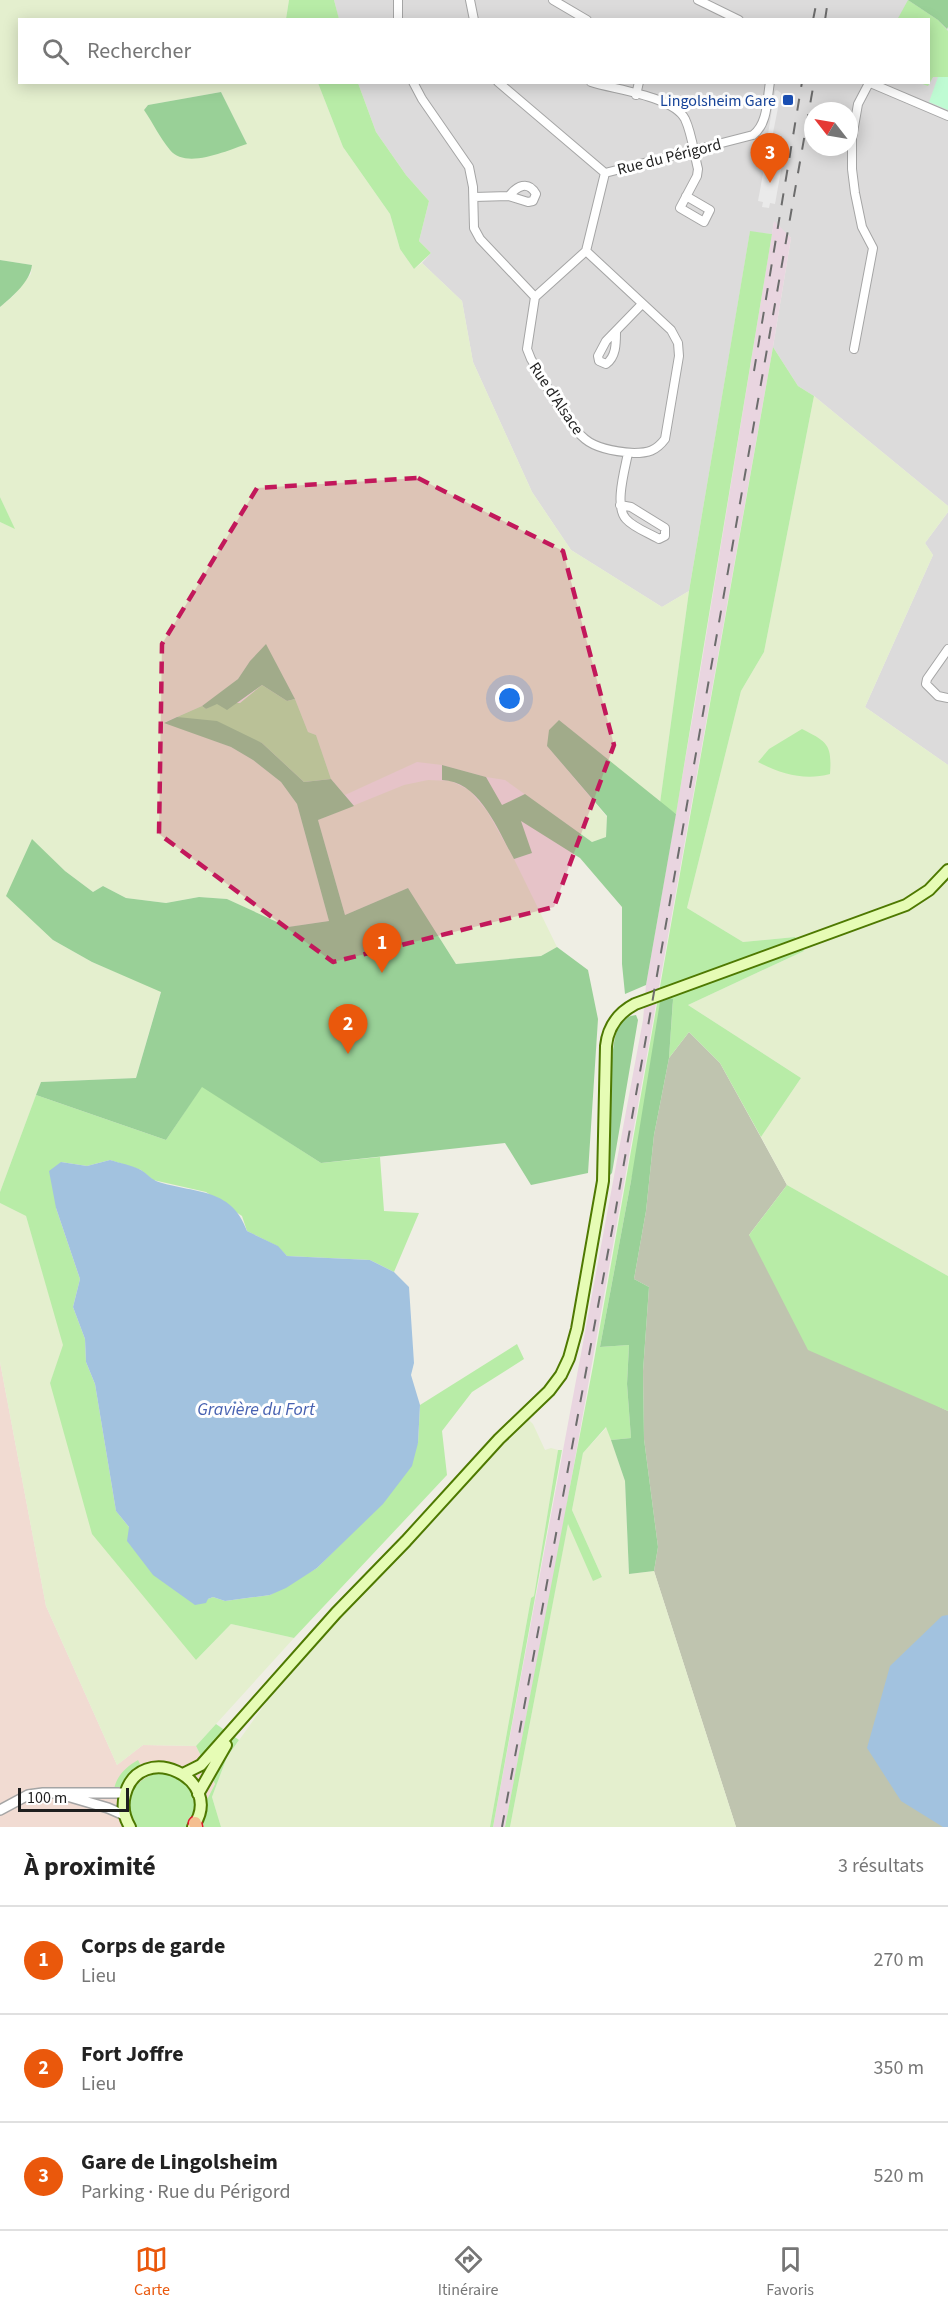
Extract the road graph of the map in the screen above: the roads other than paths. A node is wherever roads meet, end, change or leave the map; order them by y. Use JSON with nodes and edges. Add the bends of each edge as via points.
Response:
{"nodes":[{"id":1,"x":398,"y":0,"type":"edge"},
{"id":2,"x":471,"y":0,"type":"edge"},
{"id":3,"x":553,"y":0,"type":"edge"},
{"id":4,"x":698,"y":0,"type":"edge"},
{"id":5,"x":576,"y":17,"type":"edge"},
{"id":6,"x":398,"y":18,"type":"edge"},
{"id":7,"x":474,"y":18,"type":"edge"},
{"id":8,"x":735,"y":18,"type":"edge"},
{"id":9,"x":414,"y":84,"type":"edge"},
{"id":10,"x":500,"y":84,"type":"edge"},
{"id":11,"x":598,"y":84,"type":"edge"},
{"id":12,"x":639,"y":84,"type":"edge"},
{"id":13,"x":770,"y":84,"type":"edge"},
{"id":14,"x":868,"y":84,"type":"edge"},
{"id":15,"x":870,"y":84,"type":"edge"},
{"id":16,"x":636,"y":95,"type":"junction"},
{"id":17,"x":948,"y":116,"type":"edge"},
{"id":18,"x":693,"y":150,"type":"junction"},
{"id":19,"x":605,"y":173,"type":"junction"},
{"id":20,"x":509,"y":196,"type":"dead end"},
{"id":21,"x":686,"y":196,"type":"dead end"},
{"id":22,"x":474,"y":197,"type":"junction"},
{"id":23,"x":586,"y":251,"type":"junction"},
{"id":24,"x":535,"y":297,"type":"junction"},
{"id":25,"x":642,"y":304,"type":"junction"},
{"id":26,"x":616,"y":332,"type":"dead end"},
{"id":27,"x":854,"y":349,"type":"dead end"},
{"id":28,"x":628,"y":453,"type":"junction"},
{"id":29,"x":620,"y":505,"type":"junction"},
{"id":30,"x":948,"y":649,"type":"edge"},
{"id":31,"x":948,"y":698,"type":"edge"},
{"id":32,"x":948,"y":870,"type":"edge"},
{"id":33,"x":256,"y":1703,"type":"junction"},
{"id":34,"x":183,"y":1774,"type":"junction"},
{"id":35,"x":125,"y":1793,"type":"junction"},
{"id":36,"x":59,"y":1794,"type":"junction"},
{"id":37,"x":198,"y":1794,"type":"junction"},
{"id":38,"x":0,"y":1810,"type":"edge"},
{"id":39,"x":124,"y":1815,"type":"junction"},
{"id":40,"x":194,"y":1826,"type":"edge"},
{"id":41,"x":130,"y":1827,"type":"edge"}],
"edges":[{"from":1,"to":6,"type":"street"},
{"from":2,"to":7,"type":"street"},
{"from":3,"to":5,"type":"street"},
{"from":4,"to":8,"type":"street"},
{"from":9,"to":22,"type":"street","via":[[469,167]]},
{"from":10,"to":19,"type":"street"},
{"from":11,"to":16,"type":"street"},
{"from":12,"to":16,"type":"street"},
{"from":13,"to":18,"type":"street","name":"Rue du Périgord","via":[[763,122],[756,133]]},
{"from":14,"to":27,"type":"street","via":[[858,104],[852,170],[862,227],[873,248]]},
{"from":15,"to":17,"type":"street"},
{"from":16,"to":18,"type":"street","via":[[678,109]]},
{"from":18,"to":19,"type":"street","name":"Rue du Périgord"},
{"from":18,"to":21,"type":"street","via":[[697,176]]},
{"from":19,"to":23,"type":"street","name":"Rue du Périgord"},
{"from":20,"to":22,"type":"street"},
{"from":22,"to":24,"type":"street","via":[[474,228],[480,240]]},
{"from":23,"to":24,"type":"street"},
{"from":23,"to":25,"type":"street","name":"Rue d'Alsace"},
{"from":24,"to":28,"type":"street","name":"Rue d'Alsace","via":[[527,349],[531,359],[575,429],[587,441]]},
{"from":25,"to":26,"type":"street"},
{"from":25,"to":28,"type":"street","name":"Rue d'Alsace","via":[[671,330],[679,356],[665,439],[647,453]]},
{"from":28,"to":29,"type":"street"},
{"from":29,"to":29,"type":"street","via":[[628,521],[659,539],[665,536],[665,528],[631,507]]},
{"from":30,"to":31,"type":"street","via":[[926,684],[938,696]]},
{"from":32,"to":33,"type":"main road","via":[[929,890],[894,910],[642,1001],[625,1010],[612,1024],[607,1039],[602,1188],[569,1358],[555,1384],[499,1439]]},
{"from":33,"to":34,"type":"main road","via":[[201,1765]]},
{"from":33,"to":37,"type":"main road"},
{"from":34,"to":35,"type":"main road","via":[[162,1767],[146,1770],[133,1779]]},
{"from":34,"to":37,"type":"main road"},
{"from":35,"to":36,"type":"street"},
{"from":35,"to":39,"type":"main road"},
{"from":36,"to":38,"type":"street","via":[[28,1795]]},
{"from":36,"to":39,"type":"street"},
{"from":37,"to":40,"type":"main road","via":[[199,1814]]},
{"from":39,"to":41,"type":"main road"}]}
